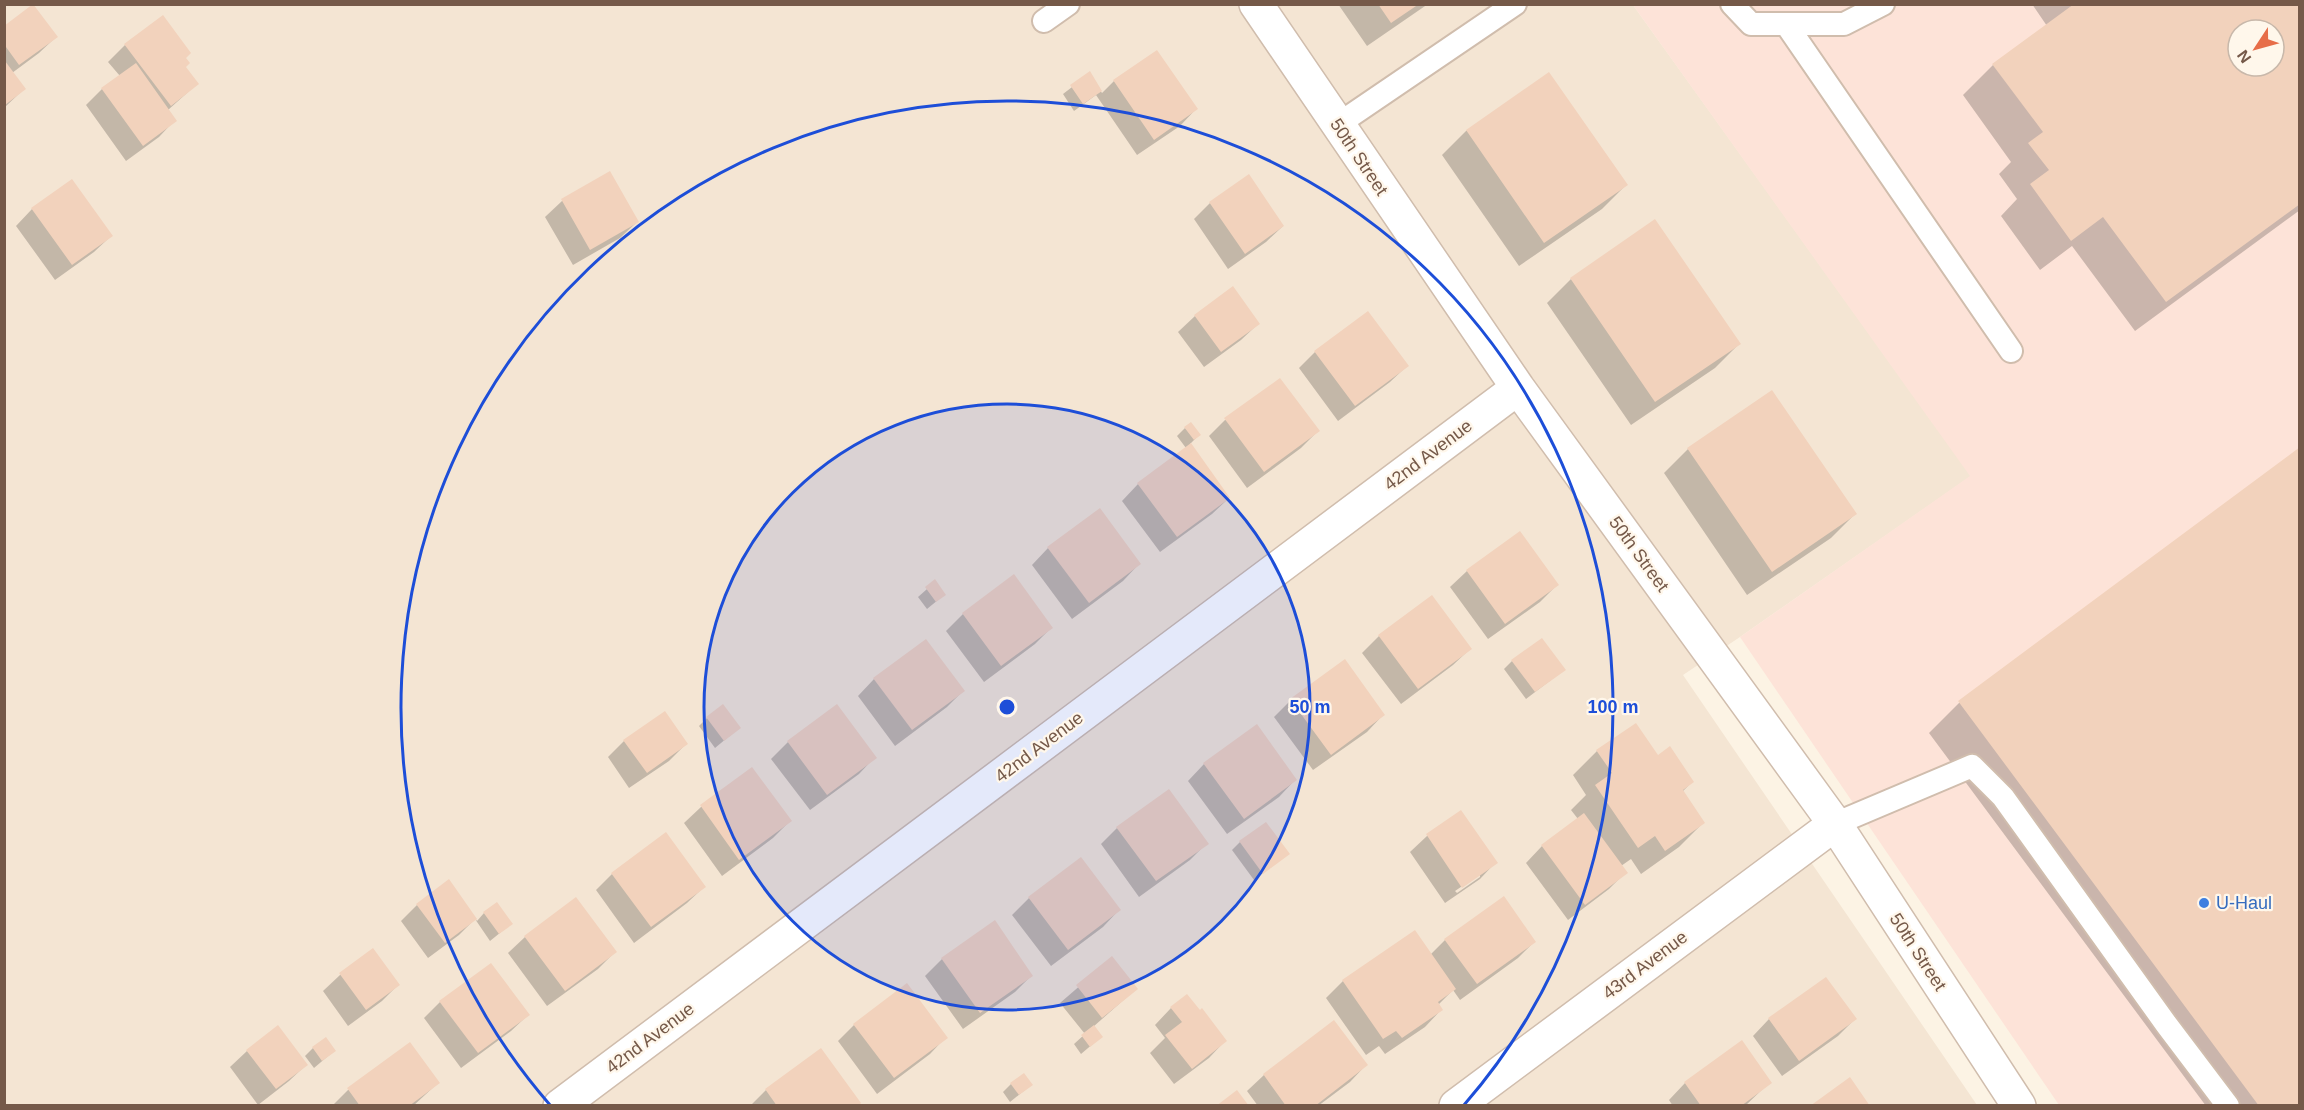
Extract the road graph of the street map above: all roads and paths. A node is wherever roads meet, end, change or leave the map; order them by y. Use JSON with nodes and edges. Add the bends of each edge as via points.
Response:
{"nodes":[{"id":1,"x":1068,"y":4,"type":"edge"},
{"id":2,"x":1256,"y":4,"type":"edge"},
{"id":3,"x":1515,"y":4,"type":"edge"},
{"id":4,"x":1732,"y":4,"type":"edge"},
{"id":5,"x":1883,"y":4,"type":"edge"},
{"id":6,"x":1044,"y":21,"type":"dead end"},
{"id":7,"x":1786,"y":24,"type":"junction"},
{"id":8,"x":1338,"y":125,"type":"junction"},
{"id":9,"x":2011,"y":351,"type":"dead end"},
{"id":10,"x":1518,"y":388,"type":"junction"},
{"id":11,"x":1835,"y":824,"type":"junction"},
{"id":12,"x":560,"y":1106,"type":"edge"},
{"id":13,"x":1456,"y":1106,"type":"edge"},
{"id":14,"x":2019,"y":1106,"type":"edge"},
{"id":15,"x":2228,"y":1106,"type":"edge"}],
"edges":[{"from":1,"to":6,"type":"lane"},
{"from":2,"to":8,"type":"street","name":"50th Street"},
{"from":3,"to":8,"type":"lane"},
{"from":4,"to":7,"type":"lane","via":[[1751,24]]},
{"from":5,"to":7,"type":"lane","via":[[1844,24]]},
{"from":7,"to":9,"type":"lane"},
{"from":8,"to":10,"type":"street","name":"50th Street"},
{"from":10,"to":11,"type":"street","name":"50th Street"},
{"from":10,"to":12,"type":"street","name":"42nd Avenue"},
{"from":11,"to":13,"type":"street","name":"43rd Avenue"},
{"from":11,"to":14,"type":"street","name":"50th Street"},
{"from":11,"to":15,"type":"lane","via":[[1972,766],[2003,797]]}]}
